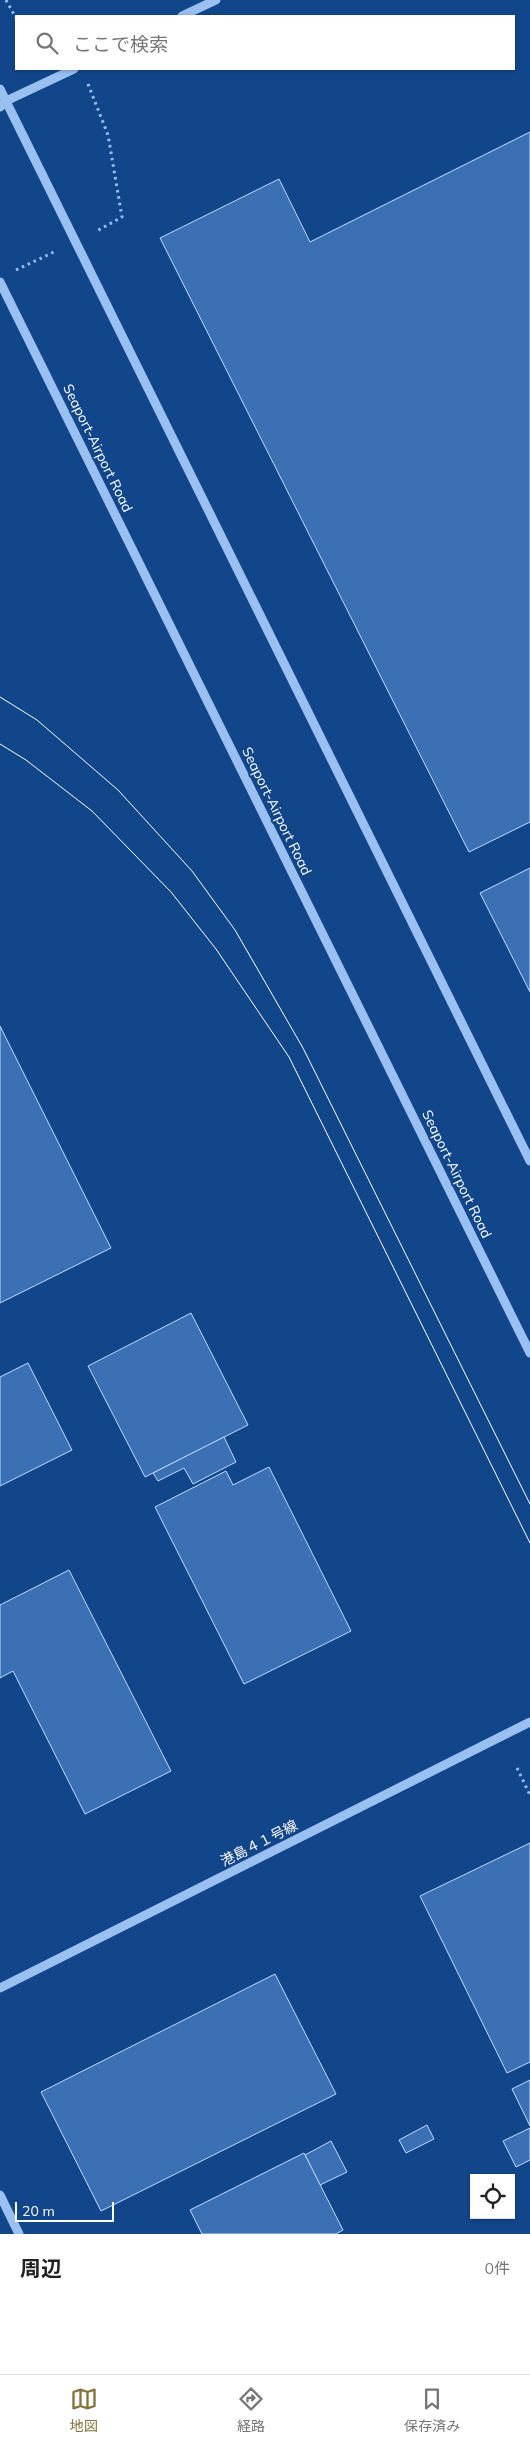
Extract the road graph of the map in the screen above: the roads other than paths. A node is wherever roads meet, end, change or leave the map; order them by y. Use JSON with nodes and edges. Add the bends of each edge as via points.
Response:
{"nodes":[{"id":1,"x":216,"y":0,"type":"edge"},
{"id":2,"x":184,"y":15,"type":"edge"},
{"id":3,"x":72,"y":70,"type":"edge"},
{"id":4,"x":0,"y":89,"type":"edge"},
{"id":5,"x":2,"y":103,"type":"edge"},
{"id":6,"x":0,"y":282,"type":"edge"},
{"id":7,"x":530,"y":1161,"type":"edge"},
{"id":8,"x":530,"y":1354,"type":"edge"},
{"id":9,"x":530,"y":1722,"type":"edge"},
{"id":10,"x":0,"y":1988,"type":"edge"},
{"id":11,"x":0,"y":2195,"type":"edge"},
{"id":12,"x":19,"y":2234,"type":"edge"}],
"edges":[{"from":1,"to":2,"type":"street"},
{"from":3,"to":5,"type":"street"},
{"from":4,"to":5,"type":"street"},
{"from":5,"to":7,"type":"street"},
{"from":6,"to":8,"type":"street","name":"Seaport-Airport Road"},
{"from":9,"to":10,"type":"street","name":"港島４１号線"},
{"from":11,"to":12,"type":"street"}]}
